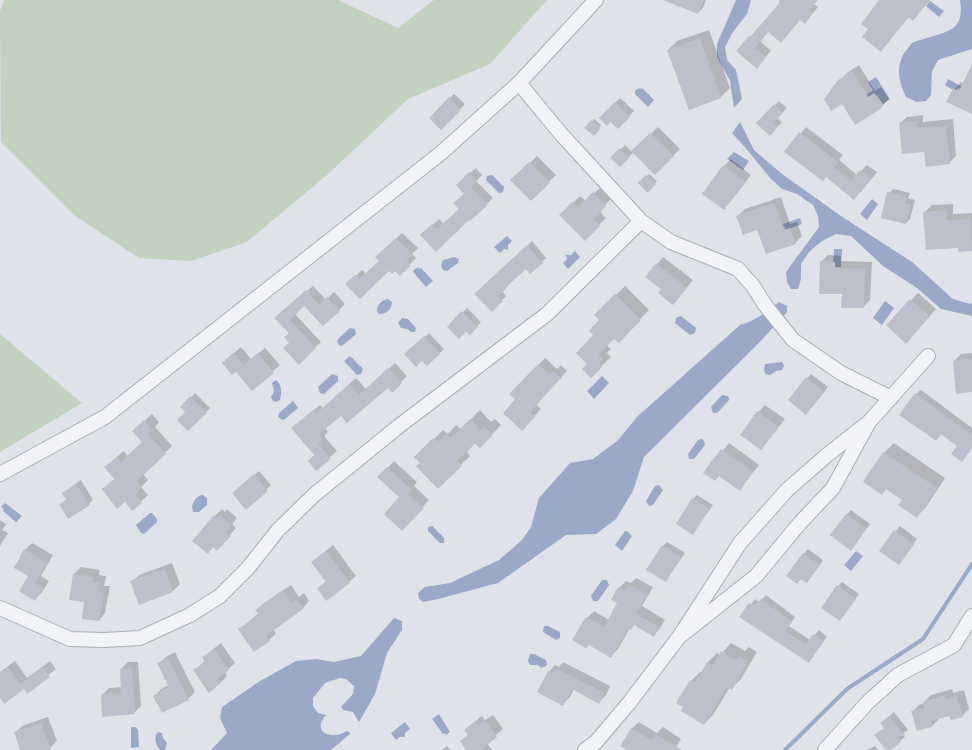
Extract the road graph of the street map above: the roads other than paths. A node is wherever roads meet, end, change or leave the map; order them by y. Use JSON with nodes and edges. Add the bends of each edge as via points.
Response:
{"nodes":[{"id":1,"x":596,"y":0,"type":"edge"},
{"id":2,"x":519,"y":83,"type":"junction"},
{"id":3,"x":640,"y":221,"type":"junction"},
{"id":4,"x":928,"y":356,"type":"dead end"},
{"id":5,"x":890,"y":398,"type":"junction"},
{"id":6,"x":869,"y":422,"type":"junction"},
{"id":7,"x":0,"y":474,"type":"edge"},
{"id":8,"x":0,"y":608,"type":"edge"},
{"id":9,"x":972,"y":616,"type":"edge"},
{"id":10,"x":679,"y":637,"type":"junction"},
{"id":11,"x":585,"y":750,"type":"edge"},
{"id":12,"x":825,"y":750,"type":"edge"}],
"edges":[{"from":1,"to":2,"type":"street"},
{"from":2,"to":3,"type":"street"},
{"from":2,"to":7,"type":"street","via":[[442,153],[105,417]]},
{"from":3,"to":5,"type":"street","via":[[671,242],[738,269],[793,340],[841,373]]},
{"from":3,"to":8,"type":"street","via":[[547,314],[314,495],[278,530],[248,568],[220,596],[190,615],[140,638],[104,640],[70,638]]},
{"from":4,"to":5,"type":"street"},
{"from":5,"to":6,"type":"street"},
{"from":6,"to":10,"type":"street","via":[[786,490],[740,543]]},
{"from":6,"to":10,"type":"street","via":[[833,488],[756,576]]},
{"from":9,"to":12,"type":"street","via":[[954,646],[898,675],[868,702]]},
{"from":10,"to":11,"type":"street","via":[[629,704]]}]}
